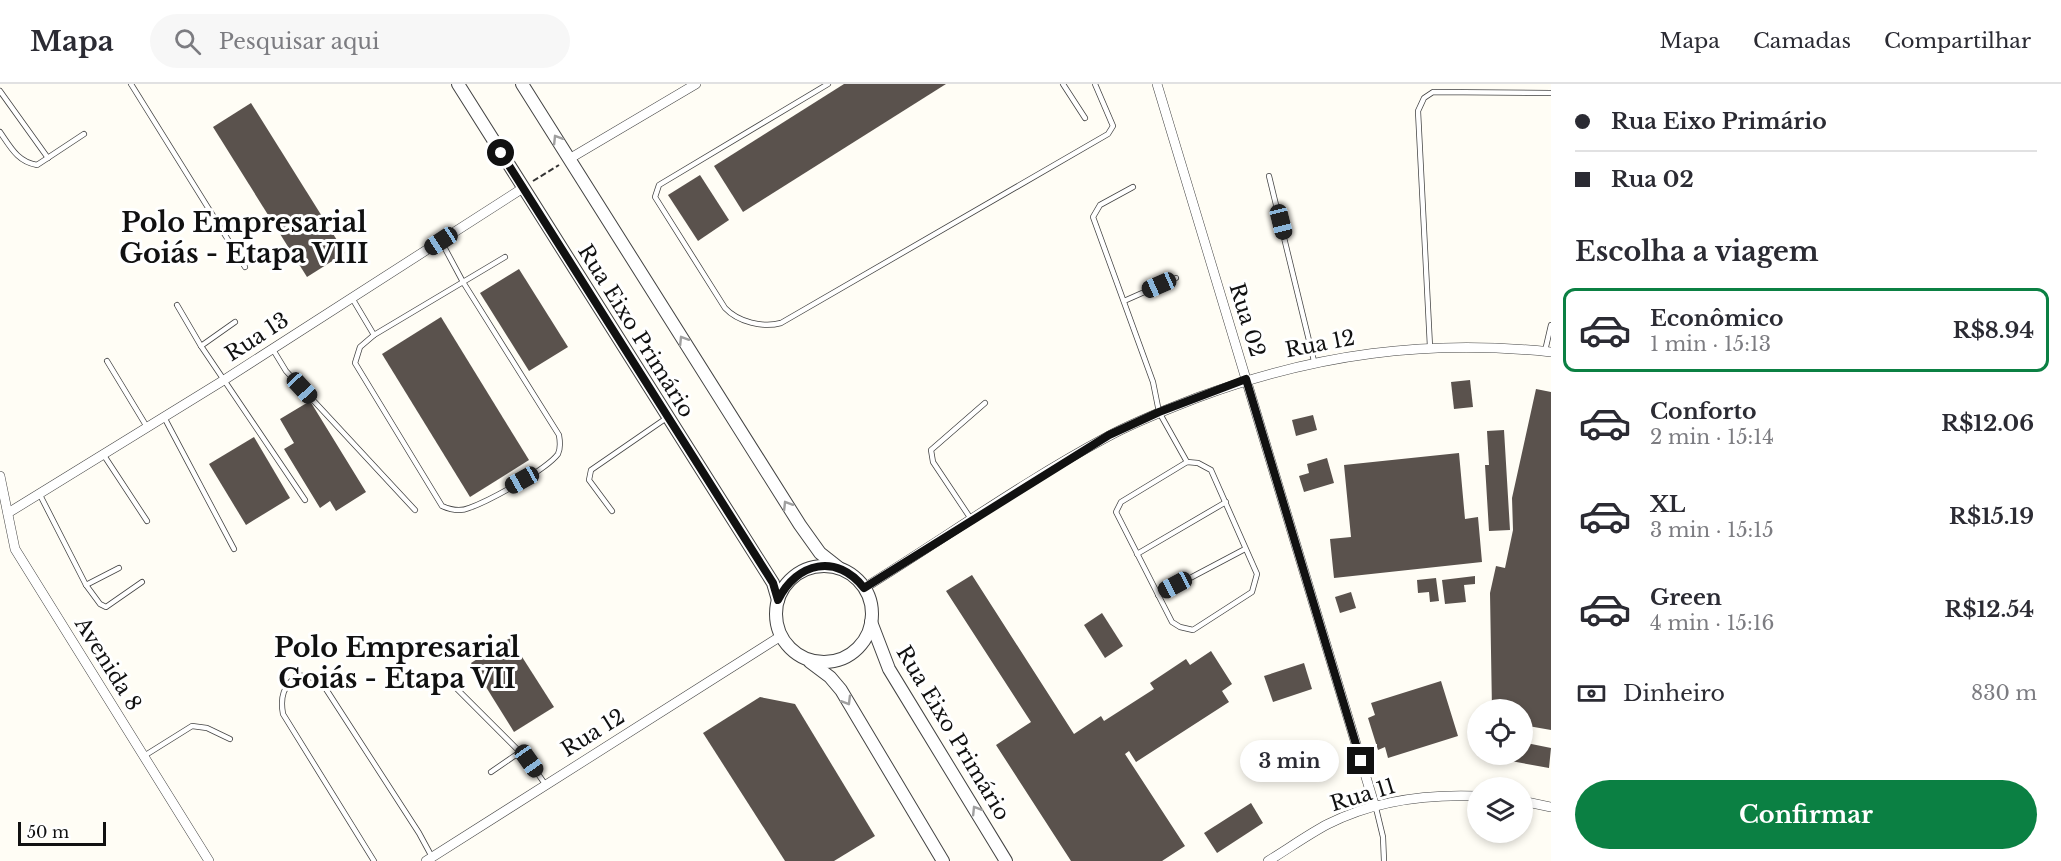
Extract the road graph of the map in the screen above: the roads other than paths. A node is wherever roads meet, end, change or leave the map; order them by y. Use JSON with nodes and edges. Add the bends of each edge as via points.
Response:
{"nodes":[{"id":1,"x":131,"y":84,"type":"edge"},
{"id":2,"x":458,"y":84,"type":"edge"},
{"id":3,"x":522,"y":84,"type":"edge"},
{"id":4,"x":696,"y":84,"type":"edge"},
{"id":5,"x":828,"y":84,"type":"edge"},
{"id":6,"x":1063,"y":84,"type":"edge"},
{"id":7,"x":1095,"y":84,"type":"edge"},
{"id":8,"x":1157,"y":84,"type":"edge"},
{"id":9,"x":0,"y":91,"type":"edge"},
{"id":10,"x":1551,"y":93,"type":"edge"},
{"id":11,"x":1085,"y":118,"type":"dead end"},
{"id":12,"x":0,"y":132,"type":"edge"},
{"id":13,"x":84,"y":134,"type":"dead end"},
{"id":14,"x":48,"y":158,"type":"junction"},
{"id":15,"x":569,"y":159,"type":"junction"},
{"id":16,"x":1269,"y":176,"type":"dead end"},
{"id":17,"x":1133,"y":187,"type":"dead end"},
{"id":18,"x":523,"y":188,"type":"junction"},
{"id":19,"x":441,"y":241,"type":"junction"},
{"id":20,"x":505,"y":257,"type":"dead end"},
{"id":21,"x":245,"y":267,"type":"dead end"},
{"id":22,"x":1176,"y":278,"type":"dead end"},
{"id":23,"x":463,"y":282,"type":"junction"},
{"id":24,"x":352,"y":298,"type":"junction"},
{"id":25,"x":1124,"y":301,"type":"junction"},
{"id":26,"x":177,"y":305,"type":"dead end"},
{"id":27,"x":235,"y":322,"type":"dead end"},
{"id":28,"x":1551,"y":325,"type":"edge"},
{"id":29,"x":375,"y":335,"type":"junction"},
{"id":30,"x":201,"y":346,"type":"junction"},
{"id":31,"x":1430,"y":347,"type":"junction"},
{"id":32,"x":272,"y":348,"type":"junction"},
{"id":33,"x":1548,"y":351,"type":"edge"},
{"id":34,"x":108,"y":361,"type":"dead end"},
{"id":35,"x":1314,"y":361,"type":"junction"},
{"id":36,"x":1246,"y":379,"type":"junction"},
{"id":37,"x":224,"y":380,"type":"junction"},
{"id":38,"x":985,"y":403,"type":"dead end"},
{"id":39,"x":1159,"y":412,"type":"junction"},
{"id":40,"x":164,"y":417,"type":"junction"},
{"id":41,"x":668,"y":417,"type":"junction"},
{"id":42,"x":147,"y":427,"type":"junction"},
{"id":43,"x":104,"y":454,"type":"junction"},
{"id":44,"x":1187,"y":462,"type":"junction"},
{"id":45,"x":0,"y":476,"type":"edge"},
{"id":46,"x":39,"y":493,"type":"junction"},
{"id":47,"x":305,"y":500,"type":"dead end"},
{"id":48,"x":1226,"y":502,"type":"junction"},
{"id":49,"x":415,"y":510,"type":"dead end"},
{"id":50,"x":612,"y":511,"type":"dead end"},
{"id":51,"x":8,"y":513,"type":"junction"},
{"id":52,"x":147,"y":521,"type":"dead end"},
{"id":53,"x":972,"y":522,"type":"junction"},
{"id":54,"x":234,"y":549,"type":"dead end"},
{"id":55,"x":1245,"y":549,"type":"junction"},
{"id":56,"x":1137,"y":554,"type":"junction"},
{"id":57,"x":119,"y":568,"type":"dead end"},
{"id":58,"x":839,"y":568,"type":"junction"},
{"id":59,"x":142,"y":582,"type":"dead end"},
{"id":60,"x":86,"y":585,"type":"junction"},
{"id":61,"x":864,"y":588,"type":"junction"},
{"id":62,"x":1158,"y":595,"type":"junction"},
{"id":63,"x":778,"y":600,"type":"junction"},
{"id":64,"x":871,"y":622,"type":"junction"},
{"id":65,"x":781,"y":636,"type":"junction"},
{"id":66,"x":807,"y":660,"type":"junction"},
{"id":67,"x":449,"y":681,"type":"dead end"},
{"id":68,"x":230,"y":739,"type":"dead end"},
{"id":69,"x":520,"y":752,"type":"junction"},
{"id":70,"x":144,"y":756,"type":"junction"},
{"id":71,"x":491,"y":772,"type":"dead end"},
{"id":72,"x":546,"y":785,"type":"junction"},
{"id":73,"x":1467,"y":796,"type":"edge"},
{"id":74,"x":1533,"y":803,"type":"edge"},
{"id":75,"x":1375,"y":807,"type":"junction"},
{"id":76,"x":1551,"y":807,"type":"edge"},
{"id":77,"x":429,"y":859,"type":"edge"},
{"id":78,"x":209,"y":861,"type":"edge"},
{"id":79,"x":374,"y":861,"type":"edge"},
{"id":80,"x":943,"y":861,"type":"edge"},
{"id":81,"x":1006,"y":861,"type":"edge"},
{"id":82,"x":1268,"y":861,"type":"edge"},
{"id":83,"x":1384,"y":861,"type":"edge"}],
"edges":[{"from":1,"to":21,"type":"lane"},
{"from":2,"to":18,"type":"street","name":"Rua Eixo Primário"},
{"from":15,"to":3,"type":"street","name":"Rua Eixo Primário","one_way":true},
{"from":4,"to":15,"type":"street"},
{"from":5,"to":7,"type":"lane","via":[[659,185],[656,191],[656,197],[733,317],[772,325],[781,322],[1108,134],[1113,126]]},
{"from":6,"to":11,"type":"lane"},
{"from":8,"to":36,"type":"street","name":"Rua 02"},
{"from":9,"to":14,"type":"lane"},
{"from":10,"to":31,"type":"lane","via":[[1433,92],[1424,98],[1418,111]]},
{"from":12,"to":14,"type":"lane","via":[[18,158],[27,164],[38,165]]},
{"from":13,"to":14,"type":"lane"},
{"from":58,"to":15,"type":"street","name":"Rua Eixo Primário","one_way":true,"via":[[820,553],[800,525]]},
{"from":16,"to":35,"type":"lane"},
{"from":17,"to":25,"type":"lane","via":[[1100,205],[1094,218]]},
{"from":18,"to":19,"type":"street","name":"Rua 13"},
{"from":18,"to":41,"type":"street","name":"Rua Eixo Primário"},
{"from":19,"to":23,"type":"lane"},
{"from":19,"to":24,"type":"street","name":"Rua 13"},
{"from":20,"to":23,"type":"lane"},
{"from":22,"to":25,"type":"lane"},
{"from":23,"to":29,"type":"lane"},
{"from":23,"to":29,"type":"lane","via":[[559,435],[559,453],[539,470],[468,509],[450,510],[442,506],[356,363],[360,347]]},
{"from":24,"to":29,"type":"lane"},
{"from":24,"to":32,"type":"street","name":"Rua 13"},
{"from":25,"to":39,"type":"lane","via":[[1153,382]]},
{"from":26,"to":30,"type":"lane"},
{"from":27,"to":30,"type":"lane"},
{"from":28,"to":33,"type":"lane"},
{"from":30,"to":37,"type":"lane"},
{"from":31,"to":33,"type":"street","name":"Rua 12"},
{"from":31,"to":35,"type":"street","name":"Rua 12"},
{"from":32,"to":37,"type":"street","name":"Rua 13"},
{"from":32,"to":49,"type":"lane","via":[[286,371]]},
{"from":34,"to":42,"type":"lane"},
{"from":35,"to":36,"type":"street","name":"Rua 12"},
{"from":36,"to":39,"type":"street","name":"Rua 12"},
{"from":36,"to":75,"type":"street","name":"Rua 02"},
{"from":37,"to":40,"type":"street","name":"Rua 13"},
{"from":37,"to":47,"type":"lane"},
{"from":38,"to":53,"type":"lane","via":[[931,450],[933,462]]},
{"from":39,"to":44,"type":"lane"},
{"from":39,"to":53,"type":"street","name":"Rua 12","via":[[1061,463]]},
{"from":40,"to":42,"type":"street","name":"Rua 13"},
{"from":40,"to":54,"type":"lane"},
{"from":41,"to":50,"type":"lane","via":[[591,470],[589,480]]},
{"from":41,"to":63,"type":"street","name":"Rua Eixo Primário","via":[[773,583]]},
{"from":42,"to":43,"type":"street","name":"Rua 13"},
{"from":43,"to":46,"type":"street","name":"Rua 13"},
{"from":43,"to":52,"type":"lane"},
{"from":44,"to":48,"type":"lane","via":[[1211,470]]},
{"from":44,"to":56,"type":"lane","via":[[1121,502],[1116,512]]},
{"from":45,"to":51,"type":"street","name":"Avenida 8"},
{"from":46,"to":51,"type":"street","name":"Rua 13"},
{"from":46,"to":60,"type":"lane"},
{"from":48,"to":55,"type":"lane"},
{"from":48,"to":56,"type":"lane"},
{"from":51,"to":70,"type":"street","name":"Avenida 8","via":[[15,549]]},
{"from":53,"to":61,"type":"street","name":"Rua 12"},
{"from":55,"to":62,"type":"lane"},
{"from":55,"to":62,"type":"lane","via":[[1257,573],[1252,592],[1193,630],[1172,622]]},
{"from":56,"to":62,"type":"lane"},
{"from":57,"to":60,"type":"lane"},
{"from":58,"to":61,"type":"street"},
{"from":58,"to":63,"type":"street","via":[[809,568],[785,586]]},
{"from":59,"to":60,"type":"lane","via":[[106,607]]},
{"from":61,"to":64,"type":"street","via":[[872,610]]},
{"from":63,"to":65,"type":"street","via":[[776,619]]},
{"from":64,"to":66,"type":"street","via":[[859,647],[848,656],[820,662]]},
{"from":81,"to":64,"type":"street","name":"Rua Eixo Primário","one_way":true,"via":[[890,669]]},
{"from":65,"to":66,"type":"street"},
{"from":65,"to":72,"type":"street","name":"Rua 12"},
{"from":66,"to":80,"type":"street","one_way":true,"via":[[841,690]]},
{"from":67,"to":69,"type":"lane"},
{"from":68,"to":70,"type":"lane","via":[[203,726],[192,726]]},
{"from":69,"to":71,"type":"lane"},
{"from":69,"to":72,"type":"lane"},
{"from":70,"to":78,"type":"street","name":"Avenida 8"},
{"from":72,"to":77,"type":"street","name":"Rua 12"},
{"from":73,"to":75,"type":"street","name":"Rua 11","via":[[1442,795]]},
{"from":74,"to":76,"type":"street"},
{"from":75,"to":82,"type":"street","name":"Rua 11","via":[[1328,824]]},
{"from":75,"to":83,"type":"lane"},
{"from":77,"to":79,"type":"lane","via":[[419,833],[324,686],[314,678],[298,675],[289,681],[281,699],[283,714]]}]}
